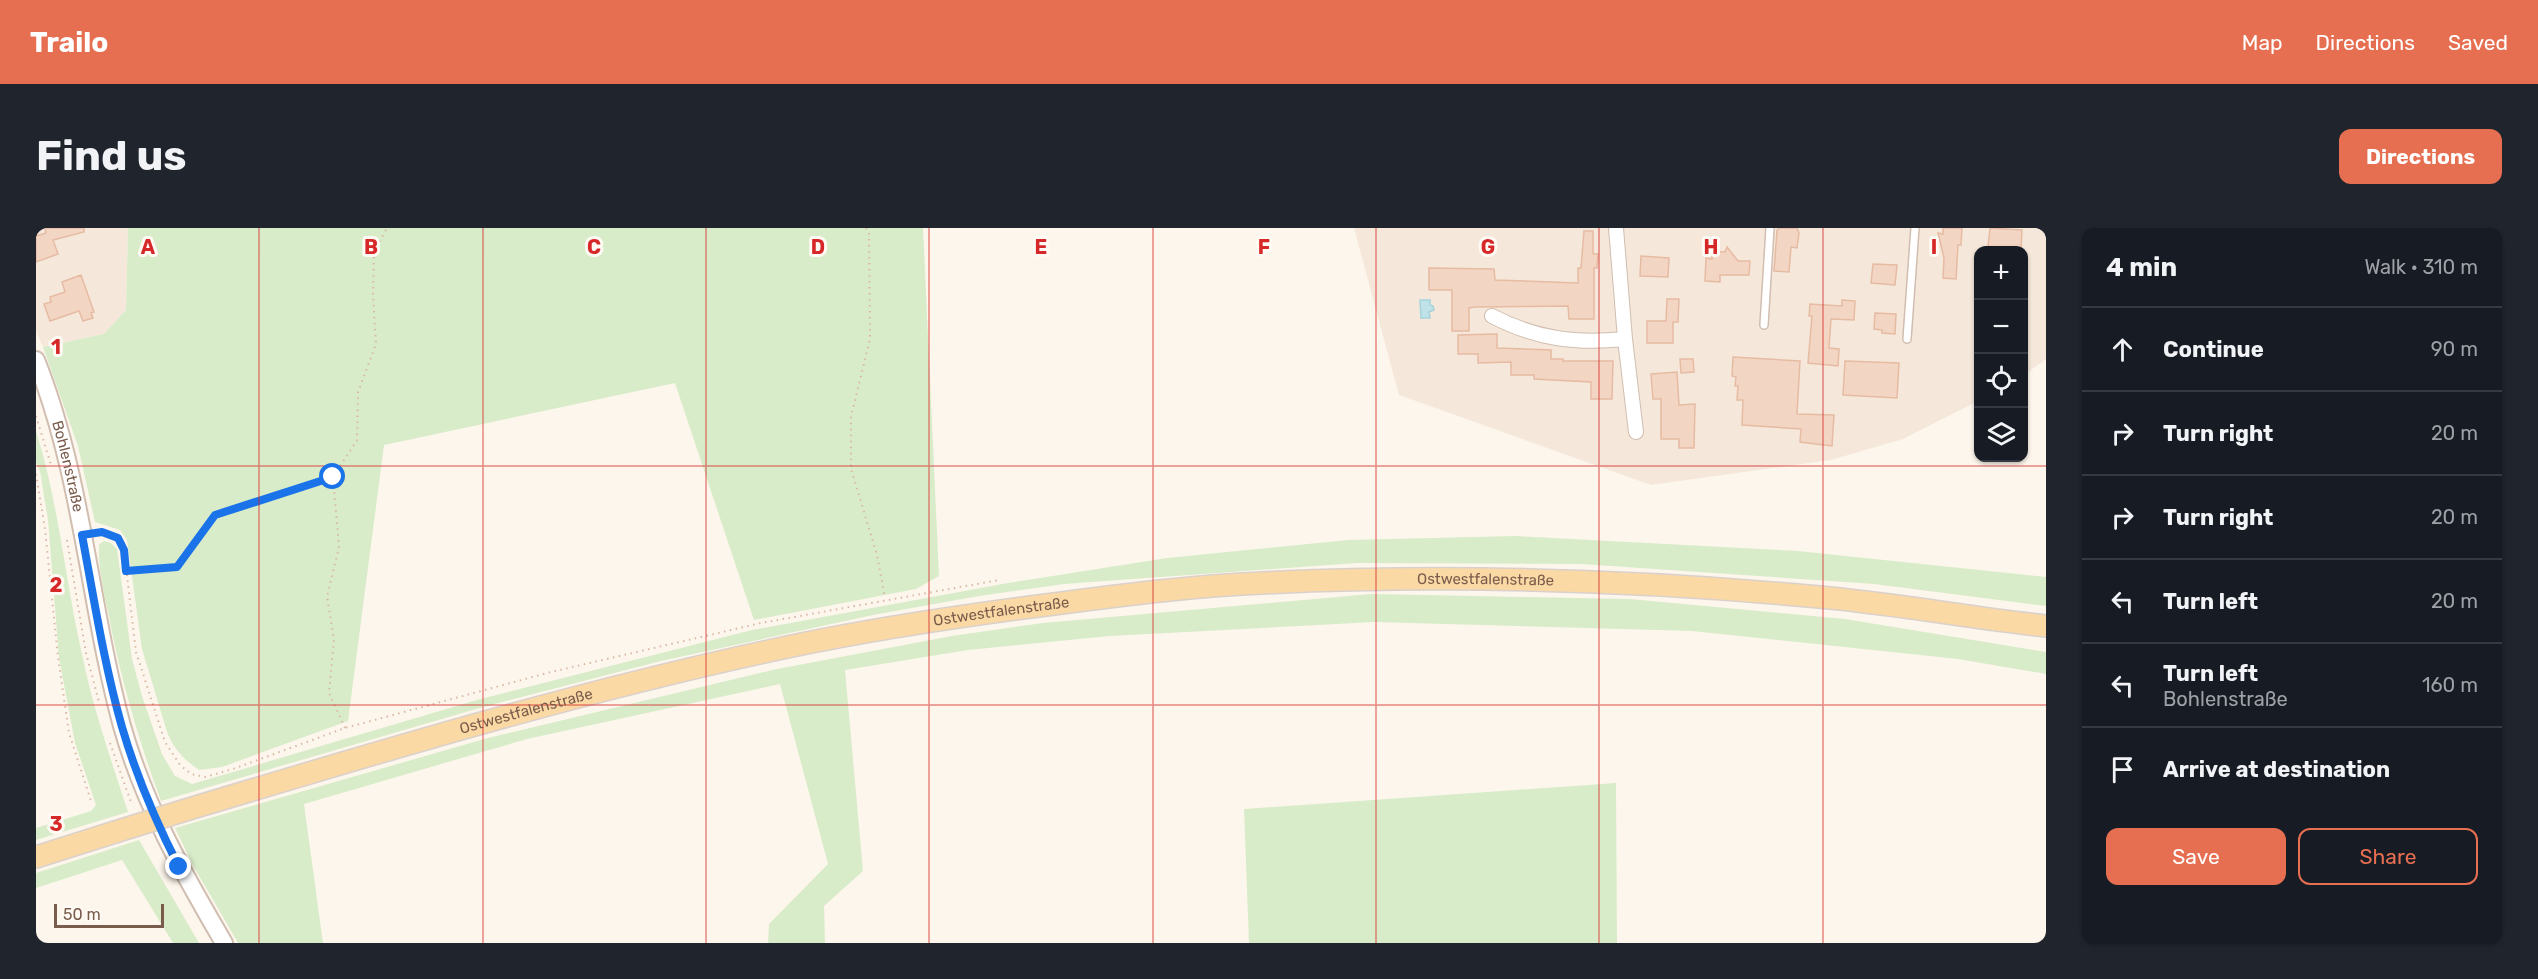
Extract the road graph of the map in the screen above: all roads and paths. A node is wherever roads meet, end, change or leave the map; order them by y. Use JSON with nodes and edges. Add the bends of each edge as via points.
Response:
{"nodes":[{"id":1,"x":387,"y":228,"type":"edge"},
{"id":2,"x":866,"y":228,"type":"edge"},
{"id":3,"x":1616,"y":228,"type":"edge"},
{"id":4,"x":1770,"y":228,"type":"edge"},
{"id":5,"x":1915,"y":228,"type":"edge"},
{"id":6,"x":1491,"y":316,"type":"dead end"},
{"id":7,"x":1764,"y":325,"type":"dead end"},
{"id":8,"x":1625,"y":339,"type":"junction"},
{"id":9,"x":1907,"y":339,"type":"dead end"},
{"id":10,"x":36,"y":360,"type":"edge"},
{"id":11,"x":1636,"y":432,"type":"dead end"},
{"id":12,"x":36,"y":474,"type":"edge"},
{"id":13,"x":333,"y":477,"type":"junction"},
{"id":14,"x":82,"y":535,"type":"junction"},
{"id":15,"x":126,"y":571,"type":"junction"},
{"id":16,"x":999,"y":580,"type":"dead end"},
{"id":17,"x":885,"y":599,"type":"junction"},
{"id":18,"x":1996,"y":621,"type":"junction"},
{"id":19,"x":2046,"y":626,"type":"edge"},
{"id":20,"x":2046,"y":632,"type":"edge"},
{"id":21,"x":345,"y":728,"type":"junction"},
{"id":22,"x":92,"y":804,"type":"dead end"},
{"id":23,"x":36,"y":857,"type":"edge"},
{"id":24,"x":224,"y":943,"type":"edge"}],
"edges":[{"from":1,"to":13,"type":"path","via":[[374,252],[376,344],[358,392],[357,440]]},
{"from":2,"to":17,"type":"path","via":[[870,339],[851,417],[851,469],[877,555]]},
{"from":3,"to":8,"type":"street"},
{"from":4,"to":7,"type":"lane"},
{"from":5,"to":9,"type":"lane"},
{"from":6,"to":8,"type":"street","via":[[1511,327],[1554,339],[1589,343]]},
{"from":8,"to":11,"type":"street"},
{"from":10,"to":14,"type":"street","name":"Bohlenstraße","via":[[70,466]]},
{"from":12,"to":22,"type":"path","via":[[69,733]]},
{"from":13,"to":15,"type":"path","via":[[215,515],[177,567]]},
{"from":13,"to":21,"type":"path","via":[[339,547],[327,597],[334,639],[329,693]]},
{"from":14,"to":15,"type":"path","via":[[102,532],[118,538],[124,550]]},
{"from":14,"to":24,"type":"street","name":"Bohlenstraße","via":[[122,727],[174,857]]},
{"from":15,"to":21,"type":"path","via":[[136,652],[165,741],[180,765],[191,774],[205,777],[233,769]]},
{"from":16,"to":17,"type":"path"},
{"from":17,"to":21,"type":"path","via":[[761,623],[551,672]]},
{"from":18,"to":19,"type":"main road","name":"Ostwestfalenstraße"},
{"from":18,"to":20,"type":"main road","name":"Ostwestfalenstraße"},
{"from":18,"to":23,"type":"main road","name":"Ostwestfalenstraße","bridge":true,"via":[[1835,599],[1625,583],[1362,580],[1148,592],[966,616],[792,646],[610,689],[413,741]]}]}
